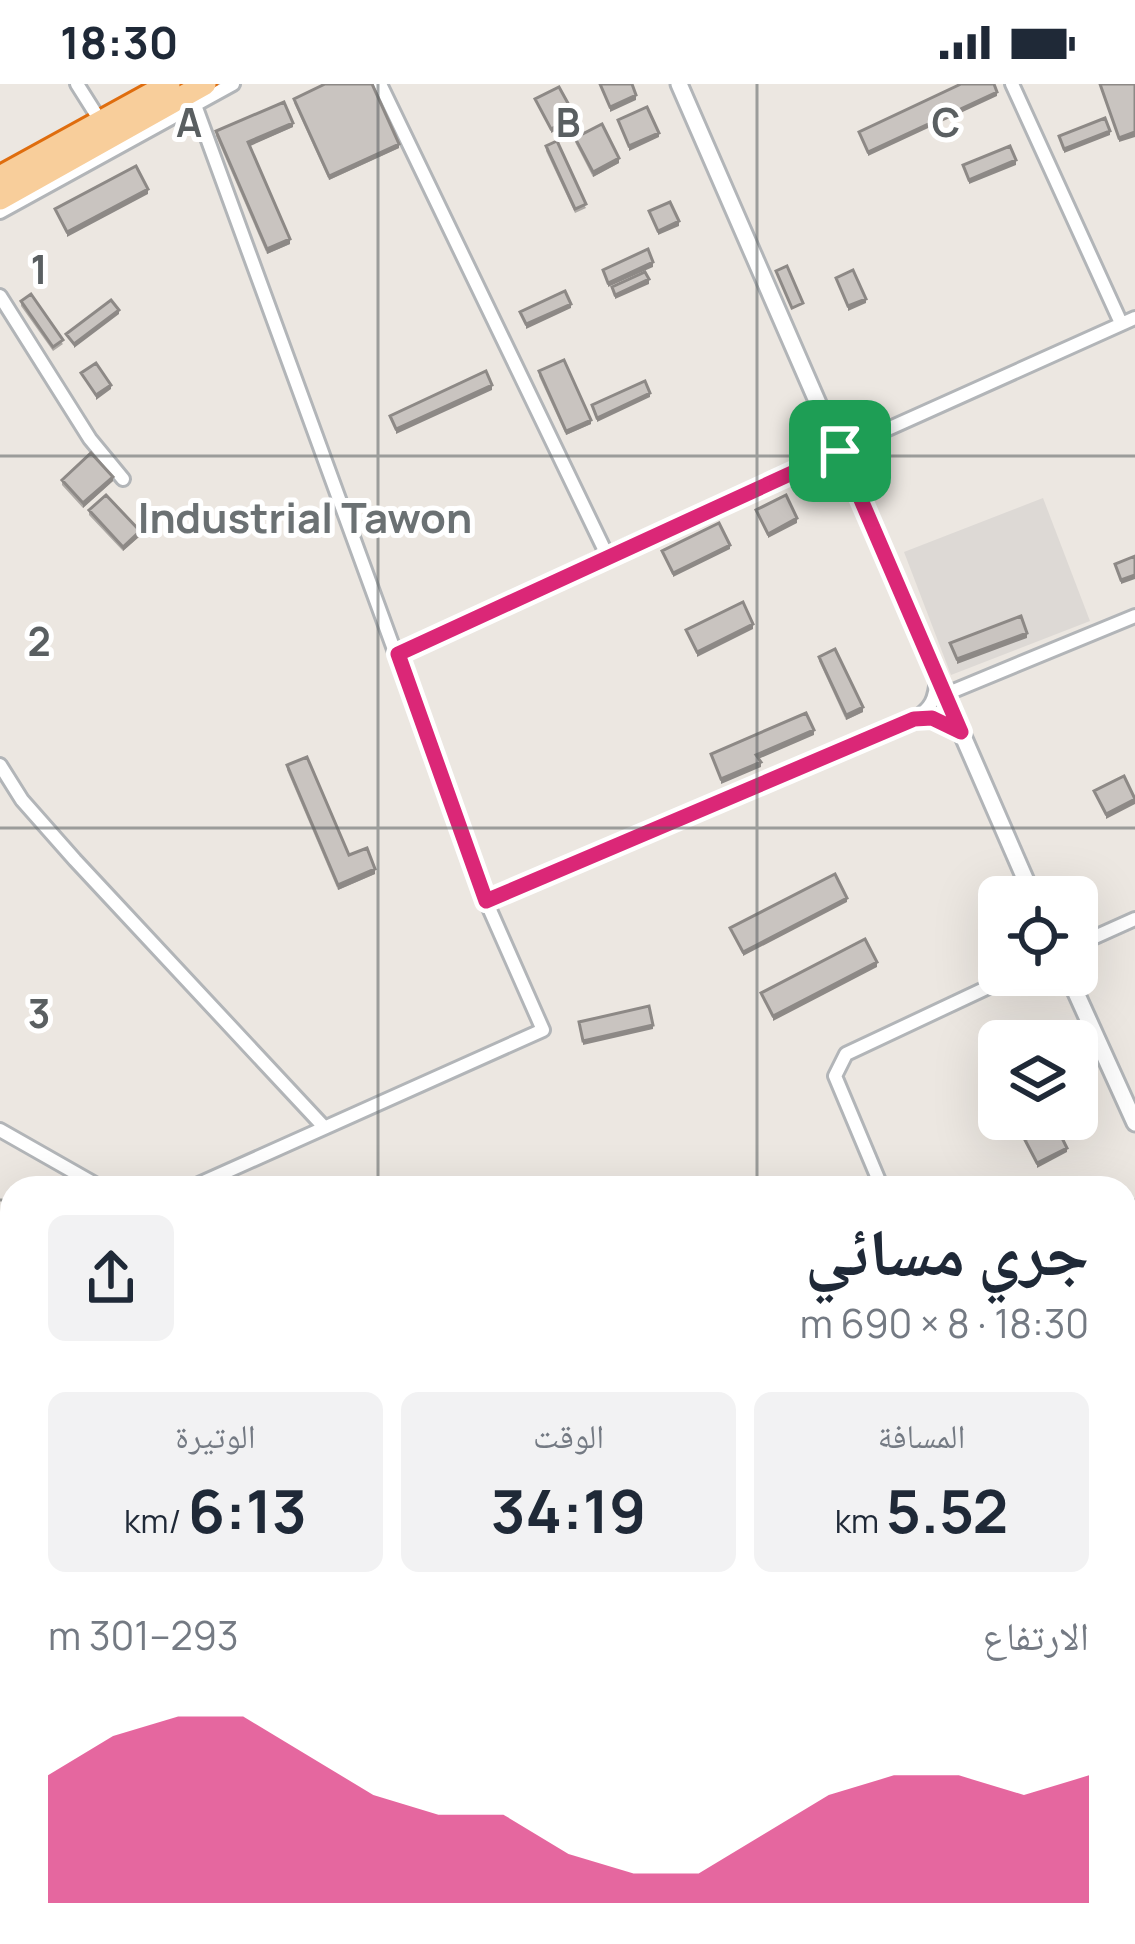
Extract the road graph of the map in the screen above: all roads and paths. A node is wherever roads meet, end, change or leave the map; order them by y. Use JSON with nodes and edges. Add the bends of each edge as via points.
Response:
{"nodes":[{"id":1,"x":77,"y":84,"type":"edge"},
{"id":2,"x":169,"y":84,"type":"edge"},
{"id":3,"x":233,"y":84,"type":"edge"},
{"id":4,"x":380,"y":84,"type":"edge"},
{"id":5,"x":679,"y":84,"type":"edge"},
{"id":6,"x":1012,"y":84,"type":"edge"},
{"id":7,"x":200,"y":94,"type":"edge"},
{"id":8,"x":101,"y":122,"type":"junction"},
{"id":9,"x":0,"y":177,"type":"edge"},
{"id":10,"x":0,"y":199,"type":"edge"},
{"id":11,"x":0,"y":212,"type":"edge"},
{"id":12,"x":0,"y":296,"type":"edge"},
{"id":13,"x":1128,"y":321,"type":"edge"},
{"id":14,"x":840,"y":451,"type":"junction"},
{"id":15,"x":124,"y":479,"type":"dead end"},
{"id":16,"x":607,"y":555,"type":"junction"},
{"id":17,"x":1135,"y":616,"type":"edge"},
{"id":18,"x":398,"y":654,"type":"junction"},
{"id":19,"x":938,"y":673,"type":"junction"},
{"id":20,"x":946,"y":694,"type":"junction"},
{"id":21,"x":914,"y":719,"type":"junction"},
{"id":22,"x":961,"y":732,"type":"junction"},
{"id":23,"x":0,"y":765,"type":"edge"},
{"id":24,"x":1024,"y":876,"type":"edge"},
{"id":25,"x":486,"y":901,"type":"junction"},
{"id":26,"x":1135,"y":919,"type":"edge"},
{"id":27,"x":1098,"y":936,"type":"edge"},
{"id":28,"x":978,"y":992,"type":"edge"},
{"id":29,"x":1078,"y":996,"type":"edge"},
{"id":30,"x":1135,"y":1123,"type":"edge"},
{"id":31,"x":324,"y":1127,"type":"junction"},
{"id":32,"x":0,"y":1130,"type":"edge"},
{"id":33,"x":81,"y":1176,"type":"edge"},
{"id":34,"x":216,"y":1176,"type":"edge"},
{"id":35,"x":878,"y":1176,"type":"edge"}],
"edges":[{"from":1,"to":8,"type":"street"},
{"from":2,"to":8,"type":"highway"},
{"from":3,"to":7,"type":"street"},
{"from":4,"to":16,"type":"street"},
{"from":5,"to":14,"type":"street"},
{"from":6,"to":13,"type":"street"},
{"from":7,"to":10,"type":"highway"},
{"from":7,"to":11,"type":"street"},
{"from":7,"to":18,"type":"street"},
{"from":8,"to":9,"type":"highway"},
{"from":12,"to":15,"type":"street"},
{"from":13,"to":14,"type":"street"},
{"from":14,"to":16,"type":"street"},
{"from":14,"to":19,"type":"street"},
{"from":16,"to":18,"type":"street"},
{"from":17,"to":20,"type":"street"},
{"from":18,"to":25,"type":"street"},
{"from":19,"to":20,"type":"street"},
{"from":19,"to":21,"type":"street","via":[[935,698]]},
{"from":20,"to":22,"type":"street"},
{"from":21,"to":22,"type":"street"},
{"from":21,"to":25,"type":"street"},
{"from":22,"to":24,"type":"street"},
{"from":23,"to":31,"type":"street","via":[[75,860]]},
{"from":25,"to":31,"type":"street","via":[[543,1030]]},
{"from":26,"to":27,"type":"street"},
{"from":28,"to":35,"type":"street","via":[[846,1054],[838,1065],[835,1076]]},
{"from":29,"to":30,"type":"street"},
{"from":31,"to":34,"type":"street"},
{"from":32,"to":33,"type":"street"}]}
